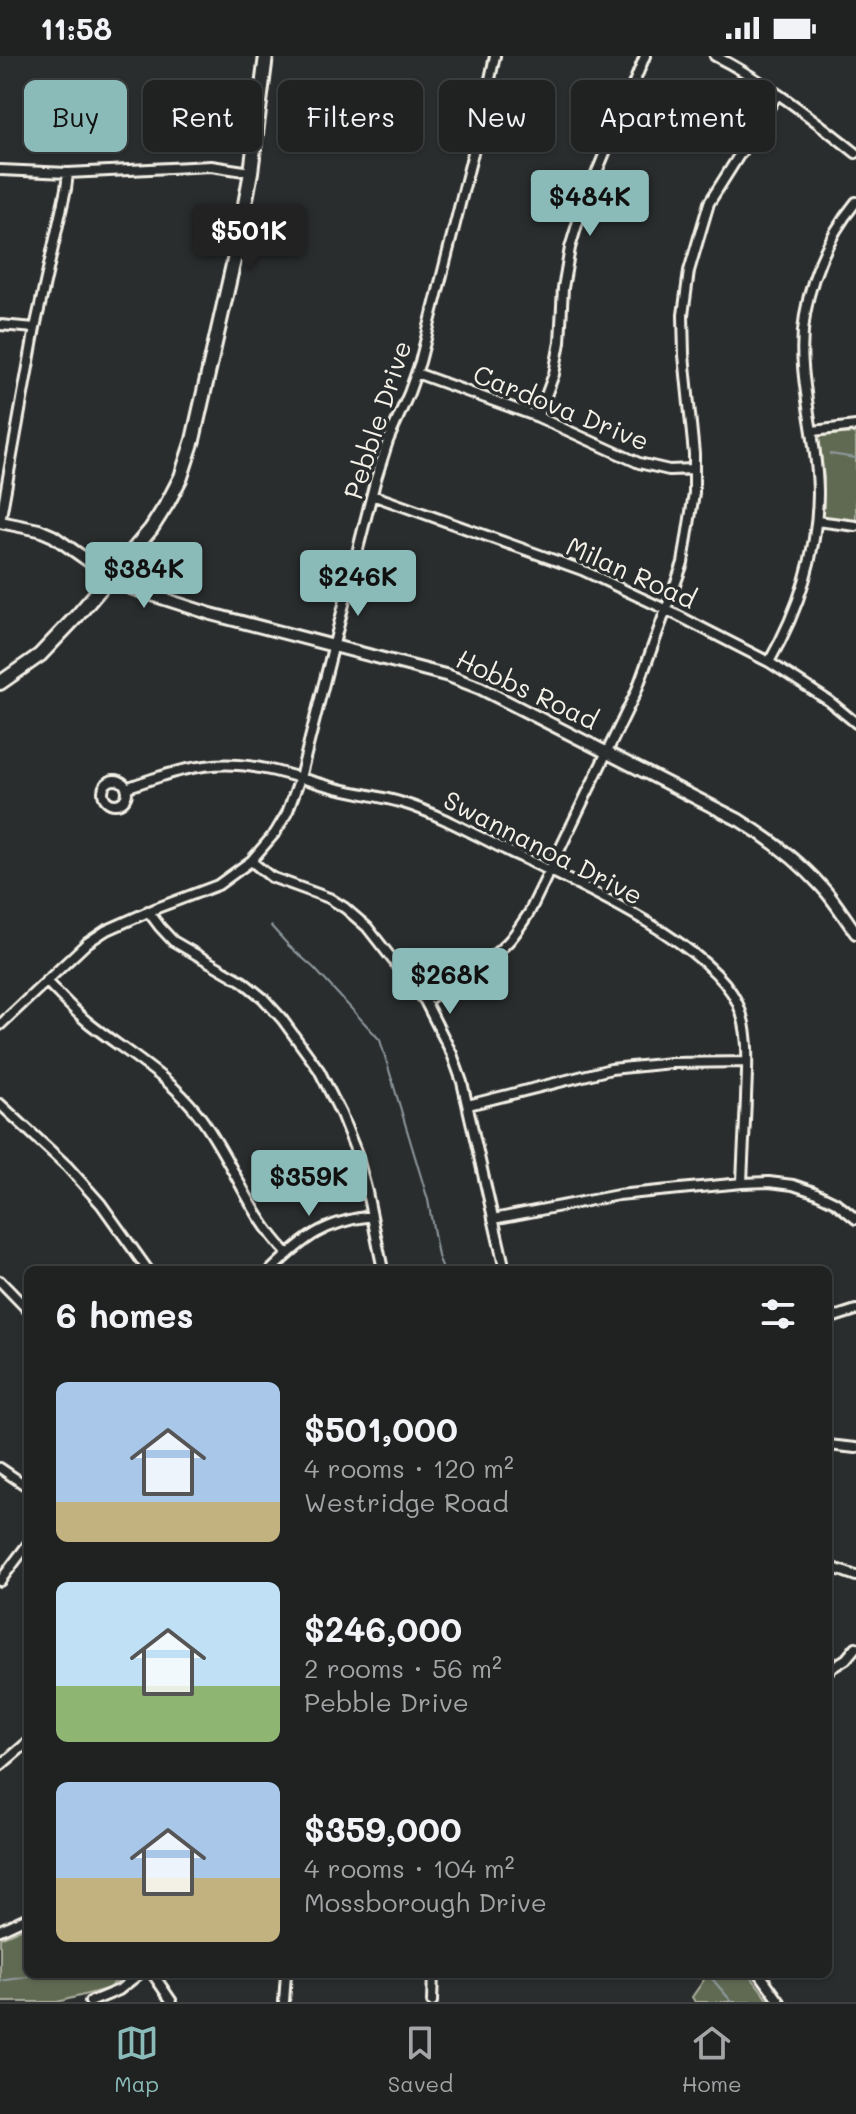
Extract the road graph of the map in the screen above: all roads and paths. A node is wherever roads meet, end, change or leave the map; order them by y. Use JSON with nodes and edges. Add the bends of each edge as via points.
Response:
{"nodes":[{"id":1,"x":266,"y":56,"type":"edge"},
{"id":2,"x":495,"y":56,"type":"edge"},
{"id":3,"x":645,"y":56,"type":"edge"},
{"id":4,"x":715,"y":56,"type":"edge"},
{"id":5,"x":777,"y":95,"type":"junction"},
{"id":6,"x":856,"y":153,"type":"edge"},
{"id":7,"x":0,"y":170,"type":"edge"},
{"id":8,"x":251,"y":172,"type":"junction"},
{"id":9,"x":68,"y":173,"type":"junction"},
{"id":10,"x":856,"y":202,"type":"edge"},
{"id":11,"x":0,"y":325,"type":"edge"},
{"id":12,"x":35,"y":328,"type":"junction"},
{"id":13,"x":416,"y":373,"type":"junction"},
{"id":14,"x":538,"y":417,"type":"junction"},
{"id":15,"x":856,"y":426,"type":"edge"},
{"id":16,"x":813,"y":431,"type":"junction"},
{"id":17,"x":693,"y":469,"type":"junction"},
{"id":18,"x":372,"y":495,"type":"junction"},
{"id":19,"x":817,"y":521,"type":"junction"},
{"id":20,"x":0,"y":522,"type":"edge"},
{"id":21,"x":856,"y":526,"type":"edge"},
{"id":22,"x":110,"y":577,"type":"junction"},
{"id":23,"x":667,"y":610,"type":"junction"},
{"id":24,"x":334,"y":645,"type":"junction"},
{"id":25,"x":769,"y":662,"type":"junction"},
{"id":26,"x":0,"y":683,"type":"edge"},
{"id":27,"x":856,"y":723,"type":"edge"},
{"id":28,"x":607,"y":752,"type":"junction"},
{"id":29,"x":300,"y":778,"type":"junction"},
{"id":30,"x":126,"y":788,"type":"dead end"},
{"id":31,"x":251,"y":861,"type":"junction"},
{"id":32,"x":549,"y":871,"type":"junction"},
{"id":33,"x":148,"y":911,"type":"junction"},
{"id":34,"x":856,"y":933,"type":"edge"},
{"id":35,"x":46,"y":981,"type":"junction"},
{"id":36,"x":425,"y":1001,"type":"junction"},
{"id":37,"x":0,"y":1025,"type":"edge"},
{"id":38,"x":747,"y":1062,"type":"junction"},
{"id":39,"x":0,"y":1104,"type":"edge"},
{"id":40,"x":468,"y":1105,"type":"junction"},
{"id":41,"x":742,"y":1183,"type":"junction"},
{"id":42,"x":372,"y":1216,"type":"junction"},
{"id":43,"x":493,"y":1219,"type":"junction"},
{"id":44,"x":856,"y":1219,"type":"edge"},
{"id":45,"x":288,"y":1254,"type":"junction"},
{"id":46,"x":145,"y":1266,"type":"edge"},
{"id":47,"x":275,"y":1266,"type":"edge"},
{"id":48,"x":382,"y":1266,"type":"edge"},
{"id":49,"x":504,"y":1266,"type":"edge"},
{"id":50,"x":0,"y":1281,"type":"edge"},
{"id":51,"x":24,"y":1306,"type":"edge"},
{"id":52,"x":856,"y":1310,"type":"edge"},
{"id":53,"x":832,"y":1318,"type":"edge"},
{"id":54,"x":832,"y":1445,"type":"edge"},
{"id":55,"x":856,"y":1448,"type":"edge"},
{"id":56,"x":0,"y":1468,"type":"edge"},
{"id":57,"x":24,"y":1484,"type":"edge"},
{"id":58,"x":24,"y":1549,"type":"edge"},
{"id":59,"x":832,"y":1567,"type":"edge"},
{"id":60,"x":856,"y":1576,"type":"edge"},
{"id":61,"x":0,"y":1581,"type":"edge"},
{"id":62,"x":856,"y":1647,"type":"edge"},
{"id":63,"x":832,"y":1668,"type":"edge"},
{"id":64,"x":24,"y":1745,"type":"edge"},
{"id":65,"x":0,"y":1766,"type":"edge"},
{"id":66,"x":24,"y":1919,"type":"edge"},
{"id":67,"x":0,"y":1930,"type":"edge"},
{"id":68,"x":134,"y":1978,"type":"edge"},
{"id":69,"x":156,"y":1978,"type":"edge"},
{"id":70,"x":286,"y":1978,"type":"edge"},
{"id":71,"x":433,"y":1978,"type":"edge"},
{"id":72,"x":763,"y":1978,"type":"edge"},
{"id":73,"x":90,"y":2002,"type":"edge"},
{"id":74,"x":172,"y":2002,"type":"edge"},
{"id":75,"x":284,"y":2002,"type":"edge"},
{"id":76,"x":432,"y":2002,"type":"edge"},
{"id":77,"x":780,"y":2002,"type":"edge"}],
"edges":[{"from":1,"to":8,"type":"main road"},
{"from":2,"to":13,"type":"street","name":"Pebble Drive"},
{"from":3,"to":14,"type":"street","via":[[570,248],[554,374]]},
{"from":4,"to":5,"type":"street"},
{"from":5,"to":6,"type":"street"},
{"from":5,"to":17,"type":"street","via":[[709,203],[689,271],[683,329]]},
{"from":7,"to":9,"type":"street"},
{"from":8,"to":9,"type":"street","via":[[211,166]]},
{"from":8,"to":22,"type":"main road","via":[[185,466],[151,529]]},
{"from":9,"to":12,"type":"street"},
{"from":10,"to":16,"type":"street","via":[[822,257],[805,310],[803,367]]},
{"from":11,"to":12,"type":"street"},
{"from":12,"to":20,"type":"street"},
{"from":13,"to":14,"type":"street","name":"Cardova Drive"},
{"from":13,"to":18,"type":"street","name":"Pebble Drive"},
{"from":14,"to":17,"type":"street","name":"Cardova Drive","via":[[639,463]]},
{"from":15,"to":16,"type":"street"},
{"from":16,"to":19,"type":"street"},
{"from":17,"to":23,"type":"street","via":[[683,563]]},
{"from":18,"to":23,"type":"street","name":"Milan Road","via":[[582,570]]},
{"from":18,"to":24,"type":"street","name":"Pebble Drive"},
{"from":19,"to":21,"type":"street"},
{"from":19,"to":25,"type":"street","via":[[799,597]]},
{"from":20,"to":22,"type":"street","name":"Hobbs Road","via":[[53,536]]},
{"from":22,"to":24,"type":"street","name":"Hobbs Road","via":[[203,611]]},
{"from":22,"to":26,"type":"main road","via":[[40,655]]},
{"from":23,"to":25,"type":"street","name":"Milan Road"},
{"from":23,"to":28,"type":"street"},
{"from":24,"to":28,"type":"street","name":"Hobbs Road","via":[[449,676]]},
{"from":24,"to":29,"type":"street","name":"Pebble Drive"},
{"from":25,"to":27,"type":"street","name":"Milan Road"},
{"from":28,"to":32,"type":"street"},
{"from":28,"to":34,"type":"street","name":"Hobbs Road","via":[[766,836],[824,889]]},
{"from":29,"to":30,"type":"street","name":"Swannanoa Drive","via":[[214,764]]},
{"from":29,"to":31,"type":"street","name":"Pebble Drive","via":[[287,813]]},
{"from":29,"to":32,"type":"street","name":"Swannanoa Drive","via":[[429,812]]},
{"from":31,"to":33,"type":"street","name":"Pebble Drive","via":[[218,885]]},
{"from":31,"to":36,"type":"street","via":[[271,877],[345,908],[367,927]]},
{"from":32,"to":36,"type":"street","via":[[509,942]]},
{"from":32,"to":38,"type":"street","name":"Swannanoa Drive","via":[[619,906],[707,964],[736,1001]]},
{"from":33,"to":35,"type":"street","name":"Pebble Drive","via":[[87,943]]},
{"from":33,"to":42,"type":"street","via":[[173,941],[263,998],[297,1038],[341,1114]]},
{"from":35,"to":37,"type":"street","name":"Pebble Drive"},
{"from":35,"to":45,"type":"street","via":[[88,1022],[163,1077],[197,1113]]},
{"from":36,"to":40,"type":"street","via":[[452,1054]]},
{"from":38,"to":40,"type":"street","via":[[611,1069]]},
{"from":38,"to":41,"type":"street","name":"Swannanoa Drive"},
{"from":39,"to":46,"type":"street","via":[[67,1166]]},
{"from":40,"to":43,"type":"street"},
{"from":41,"to":43,"type":"street","via":[[618,1195]]},
{"from":41,"to":44,"type":"street","via":[[793,1185],[835,1202]]},
{"from":42,"to":45,"type":"street","via":[[332,1223]]},
{"from":42,"to":48,"type":"street"},
{"from":43,"to":49,"type":"street"},
{"from":45,"to":47,"type":"street"},
{"from":50,"to":51,"type":"street"},
{"from":52,"to":53,"type":"street"},
{"from":54,"to":55,"type":"street"},
{"from":56,"to":57,"type":"street"},
{"from":58,"to":61,"type":"street"},
{"from":59,"to":60,"type":"street"},
{"from":62,"to":63,"type":"street"},
{"from":64,"to":65,"type":"street"},
{"from":66,"to":67,"type":"street"},
{"from":68,"to":73,"type":"street"},
{"from":69,"to":74,"type":"street"},
{"from":70,"to":75,"type":"street"},
{"from":71,"to":76,"type":"street"},
{"from":72,"to":77,"type":"street"}]}
